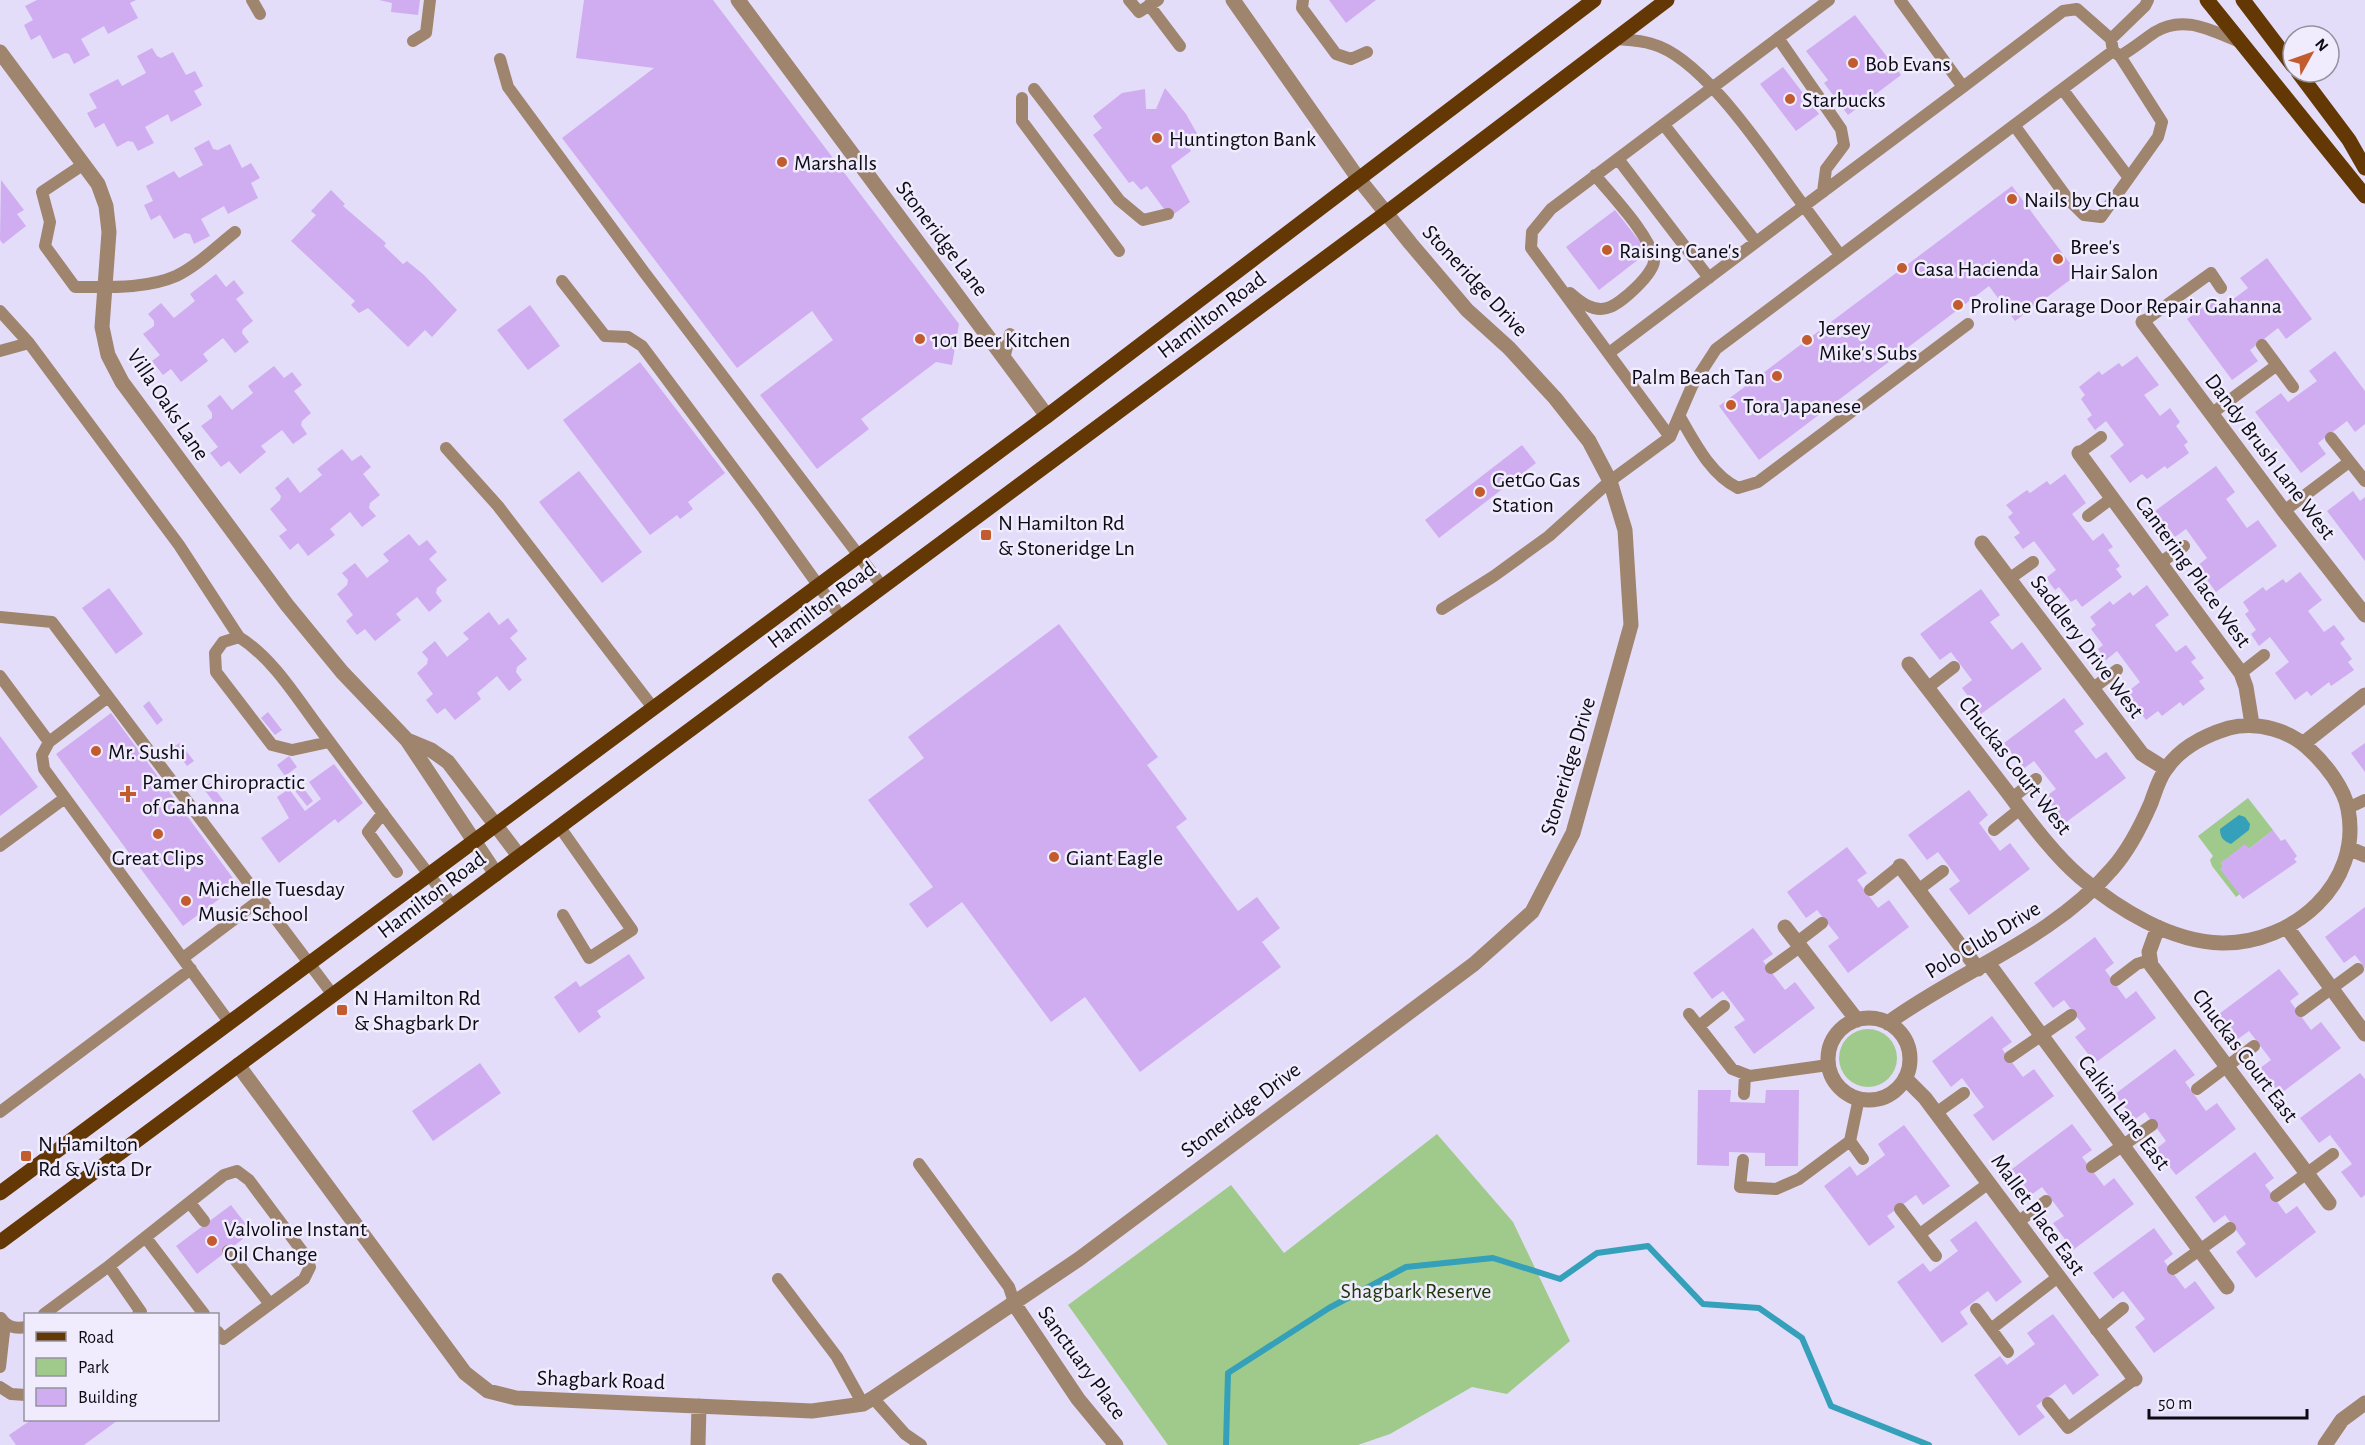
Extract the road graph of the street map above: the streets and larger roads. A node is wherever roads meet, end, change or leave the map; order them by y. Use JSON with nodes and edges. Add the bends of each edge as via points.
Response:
{"nodes":[{"id":1,"x":1233,"y":0,"type":"edge"},
{"id":2,"x":1594,"y":0,"type":"edge"},
{"id":3,"x":1667,"y":0,"type":"edge"},
{"id":4,"x":2207,"y":0,"type":"edge"},
{"id":5,"x":2243,"y":0,"type":"edge"},
{"id":6,"x":743,"y":2,"type":"edge"},
{"id":7,"x":2281,"y":50,"type":"edge"},
{"id":8,"x":0,"y":52,"type":"edge"},
{"id":9,"x":2307,"y":84,"type":"edge"},
{"id":10,"x":2365,"y":168,"type":"edge"},
{"id":11,"x":1358,"y":178,"type":"junction"},
{"id":12,"x":2365,"y":196,"type":"edge"},
{"id":13,"x":1386,"y":213,"type":"junction"},
{"id":14,"x":2143,"y":322,"type":"road end"},
{"id":15,"x":1047,"y":416,"type":"junction"},
{"id":16,"x":2079,"y":453,"type":"road end"},
{"id":17,"x":1982,"y":543,"type":"dead end"},
{"id":18,"x":2363,"y":608,"type":"edge"},
{"id":19,"x":1909,"y":664,"type":"dead end"},
{"id":20,"x":2365,"y":695,"type":"edge"},
{"id":21,"x":2252,"y":724,"type":"junction"},
{"id":22,"x":407,"y":740,"type":"junction"},
{"id":23,"x":2304,"y":743,"type":"junction"},
{"id":24,"x":2166,"y":769,"type":"junction"},
{"id":25,"x":496,"y":825,"type":"junction"},
{"id":26,"x":473,"y":842,"type":"junction"},
{"id":27,"x":2348,"y":848,"type":"junction"},
{"id":28,"x":2365,"y":855,"type":"edge"},
{"id":29,"x":519,"y":856,"type":"junction"},
{"id":30,"x":1900,"y":866,"type":"road end"},
{"id":31,"x":496,"y":874,"type":"junction"},
{"id":32,"x":2095,"y":888,"type":"junction"},
{"id":33,"x":1785,"y":927,"type":"dead end"},
{"id":34,"x":2158,"y":927,"type":"junction"},
{"id":35,"x":2288,"y":929,"type":"junction"},
{"id":36,"x":1983,"y":966,"type":"junction"},
{"id":37,"x":1857,"y":1020,"type":"junction"},
{"id":38,"x":1888,"y":1023,"type":"junction"},
{"id":39,"x":2365,"y":1034,"type":"edge"},
{"id":40,"x":238,"y":1065,"type":"junction"},
{"id":41,"x":1905,"y":1078,"type":"junction"},
{"id":42,"x":0,"y":1193,"type":"edge"},
{"id":43,"x":2329,"y":1203,"type":"dead end"},
{"id":44,"x":0,"y":1242,"type":"edge"},
{"id":45,"x":1079,"y":1259,"type":"joint"},
{"id":46,"x":2227,"y":1287,"type":"dead end"},
{"id":47,"x":1015,"y":1305,"type":"junction"},
{"id":48,"x":2135,"y":1379,"type":"road end"},
{"id":49,"x":2365,"y":1403,"type":"edge"},
{"id":50,"x":699,"y":1406,"type":"junction"},
{"id":51,"x":698,"y":1445,"type":"edge"},
{"id":52,"x":1116,"y":1445,"type":"edge"},
{"id":53,"x":2325,"y":1445,"type":"edge"}],
"edges":[{"from":1,"to":11,"type":"street"},
{"from":2,"to":11,"type":"main road","name":"Hamilton Road"},
{"from":3,"to":13,"type":"main road","name":"Hamilton Road"},
{"from":4,"to":12,"type":"main road"},
{"from":5,"to":7,"type":"main road"},
{"from":6,"to":15,"type":"street","name":"Stoneridge Lane"},
{"from":8,"to":22,"type":"street","name":"Villa Oaks Lane","via":[[98,184],[106,206],[109,232],[102,327],[108,355],[142,412],[287,605],[342,672]]},
{"from":9,"to":10,"type":"main road"},
{"from":11,"to":13,"type":"street"},
{"from":11,"to":15,"type":"main road","name":"Hamilton Road"},
{"from":13,"to":29,"type":"main road","name":"Hamilton Road"},
{"from":13,"to":45,"type":"street","name":"Stoneridge Drive","via":[[1467,310],[1555,398],[1589,441],[1610,481],[1624,530],[1631,625],[1573,834],[1532,912],[1474,964]]},
{"from":14,"to":18,"type":"street","name":"Dandy Brush Lane West","via":[[2284,511]]},
{"from":15,"to":25,"type":"main road","name":"Hamilton Road"},
{"from":16,"to":21,"type":"street","name":"Cantering Place West","via":[[2241,673]]},
{"from":17,"to":24,"type":"street","name":"Saddlery Drive West","via":[[2142,754]]},
{"from":19,"to":32,"type":"street","name":"Chuckas Court West","via":[[2016,804],[2065,862]]},
{"from":20,"to":23,"type":"street"},
{"from":21,"to":23,"type":"street","name":"Polo Club Drive"},
{"from":21,"to":24,"type":"street","name":"Polo Club Drive","via":[[2205,737],[2185,749]]},
{"from":22,"to":25,"type":"street","name":"Villa Oaks Lane","via":[[448,762]]},
{"from":22,"to":26,"type":"street","name":"Villa Oaks Lane"},
{"from":23,"to":27,"type":"street","name":"Polo Club Drive","via":[[2328,771],[2348,808]]},
{"from":24,"to":32,"type":"street","name":"Polo Club Drive","via":[[2131,842]]},
{"from":25,"to":26,"type":"main road","name":"Hamilton Road"},
{"from":25,"to":29,"type":"street","name":"Villa Oaks Lane"},
{"from":26,"to":31,"type":"street","name":"Villa Oaks Lane"},
{"from":26,"to":42,"type":"main road","name":"Hamilton Road"},
{"from":27,"to":28,"type":"street"},
{"from":27,"to":35,"type":"street","name":"Polo Club Drive","via":[[2341,869],[2321,901]]},
{"from":29,"to":31,"type":"main road","name":"Hamilton Road"},
{"from":30,"to":36,"type":"street","name":"Calkin Lane East"},
{"from":31,"to":40,"type":"main road","name":"Hamilton Road"},
{"from":32,"to":34,"type":"street","name":"Polo Club Drive"},
{"from":32,"to":36,"type":"street","name":"Polo Club Drive","via":[[2054,924]]},
{"from":33,"to":37,"type":"street"},
{"from":34,"to":35,"type":"street","name":"Polo Club Drive","via":[[2220,943],[2259,939]]},
{"from":34,"to":43,"type":"street","name":"Chuckas Court East","via":[[2149,952],[2151,965]]},
{"from":35,"to":39,"type":"street"},
{"from":36,"to":38,"type":"street","name":"Polo Club Drive"},
{"from":36,"to":46,"type":"street","name":"Calkin Lane East","via":[[2041,1036]]},
{"from":37,"to":38,"type":"street","via":[[1874,1018]]},
{"from":37,"to":41,"type":"street","via":[[1838,1031],[1831,1042],[1828,1065],[1842,1090],[1859,1098],[1882,1098]]},
{"from":38,"to":41,"type":"street","via":[[1906,1042],[1910,1055]]},
{"from":40,"to":44,"type":"main road","name":"Hamilton Road"},
{"from":40,"to":50,"type":"street","name":"Shagbark Road","via":[[465,1373],[488,1391],[516,1398]]},
{"from":41,"to":48,"type":"street","name":"Mallet Place East","via":[[1936,1113]]},
{"from":45,"to":47,"type":"street","name":"Shagbark Road"},
{"from":47,"to":50,"type":"street","name":"Shagbark Road","via":[[868,1401],[812,1411]]},
{"from":47,"to":52,"type":"street","name":"Sanctuary Place","via":[[1078,1399]]},
{"from":49,"to":53,"type":"street","via":[[2342,1420]]},
{"from":50,"to":51,"type":"street"}]}
